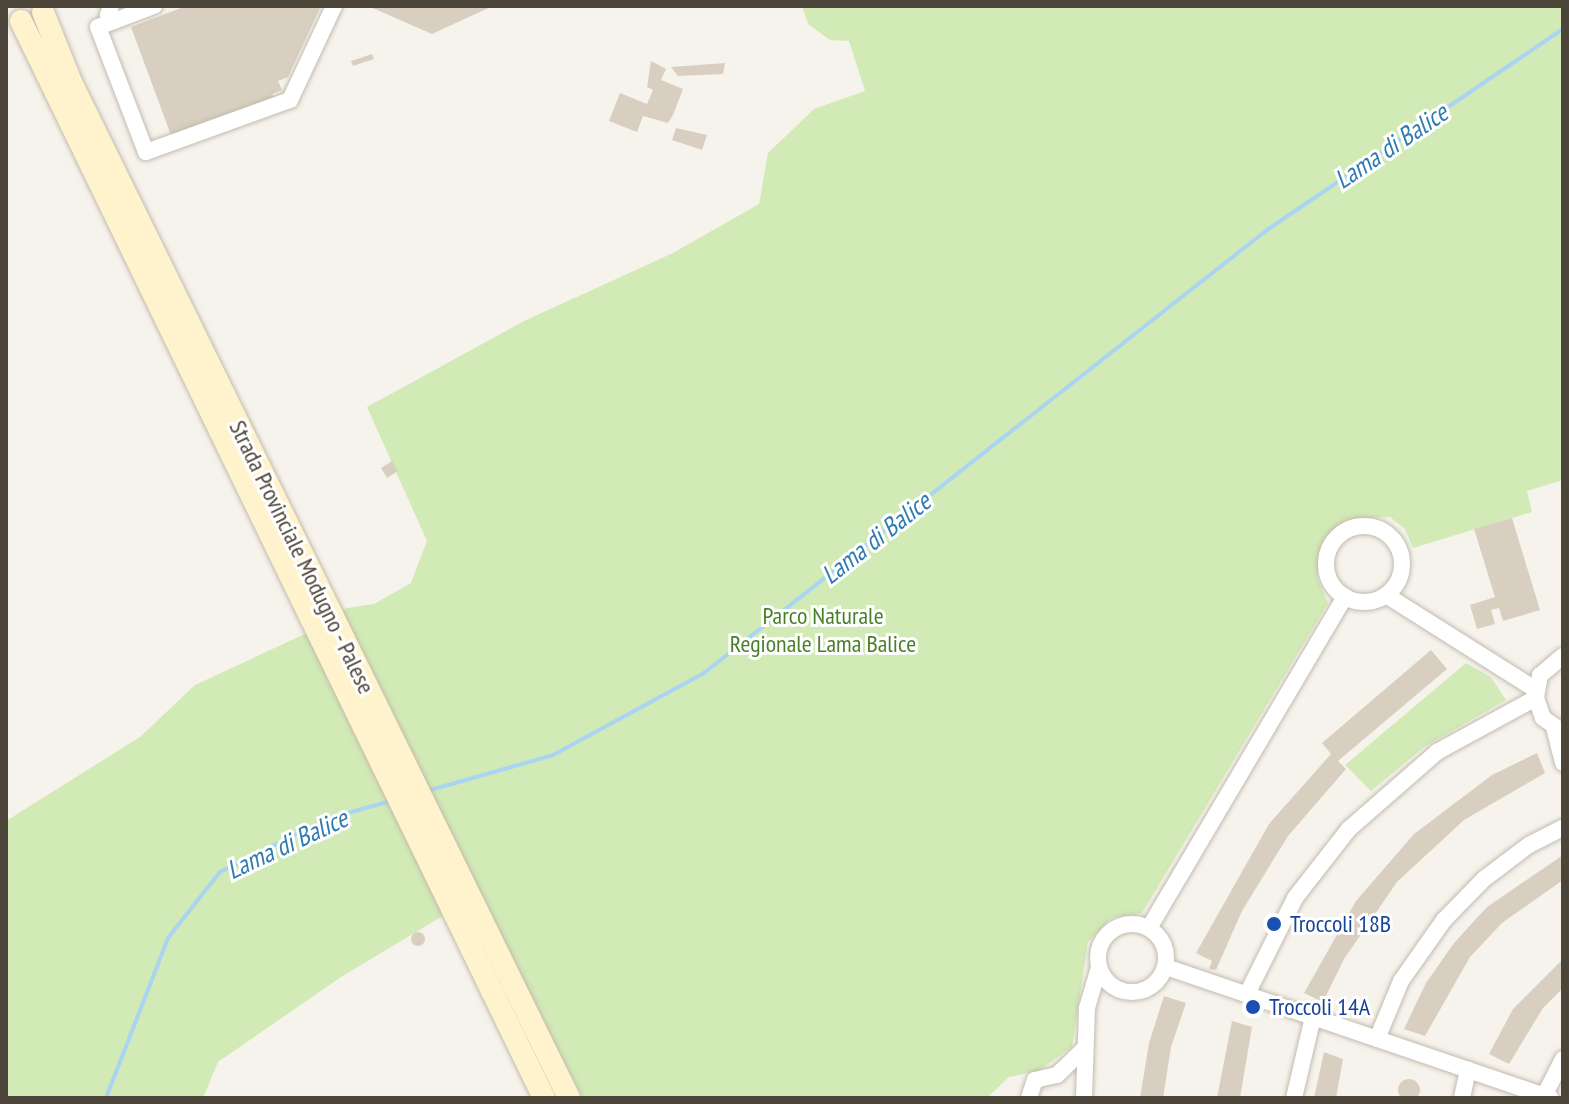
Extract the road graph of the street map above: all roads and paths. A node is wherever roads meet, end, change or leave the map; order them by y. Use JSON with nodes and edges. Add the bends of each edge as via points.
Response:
{"nodes":[{"id":1,"x":154,"y":6,"type":"edge"},
{"id":2,"x":334,"y":6,"type":"edge"},
{"id":3,"x":50,"y":9,"type":"edge"},
{"id":4,"x":112,"y":14,"type":"edge"},
{"id":5,"x":13,"y":24,"type":"edge"},
{"id":6,"x":1386,"y":595,"type":"junction"},
{"id":7,"x":1345,"y":597,"type":"junction"},
{"id":8,"x":339,"y":650,"type":"junction"},
{"id":9,"x":1563,"y":656,"type":"edge"},
{"id":10,"x":1536,"y":694,"type":"junction"},
{"id":11,"x":1558,"y":730,"type":"edge"},
{"id":12,"x":1563,"y":763,"type":"edge"},
{"id":13,"x":1563,"y":828,"type":"edge"},
{"id":14,"x":473,"y":924,"type":"junction"},
{"id":15,"x":1149,"y":928,"type":"junction"},
{"id":16,"x":1099,"y":967,"type":"junction"},
{"id":17,"x":1166,"y":967,"type":"junction"},
{"id":18,"x":1247,"y":994,"type":"junction"},
{"id":19,"x":1313,"y":1017,"type":"junction"},
{"id":20,"x":1377,"y":1039,"type":"junction"},
{"id":21,"x":1083,"y":1050,"type":"junction"},
{"id":22,"x":1563,"y":1059,"type":"edge"},
{"id":23,"x":1468,"y":1070,"type":"junction"},
{"id":24,"x":1547,"y":1097,"type":"edge"},
{"id":25,"x":544,"y":1098,"type":"edge"},
{"id":26,"x":569,"y":1098,"type":"edge"},
{"id":27,"x":1029,"y":1098,"type":"edge"},
{"id":28,"x":1084,"y":1098,"type":"edge"},
{"id":29,"x":1294,"y":1098,"type":"edge"},
{"id":30,"x":1462,"y":1098,"type":"edge"}],
"edges":[{"from":1,"to":4,"type":"street"},
{"from":2,"to":4,"type":"street","via":[[290,100],[146,152],[98,27]]},
{"from":3,"to":5,"type":"main road"},
{"from":3,"to":8,"type":"main road","name":"Strada Provinciale Modugno - Palese","via":[[71,82]]},
{"from":5,"to":8,"type":"main road","name":"Strada Provinciale Modugno - Palese"},
{"from":6,"to":7,"type":"street","via":[[1364,603]]},
{"from":6,"to":7,"type":"street","via":[[1401,574],[1399,549],[1382,531],[1357,527],[1335,539],[1325,562],[1333,587]]},
{"from":6,"to":10,"type":"street"},
{"from":7,"to":15,"type":"street"},
{"from":8,"to":14,"type":"main road","name":"Strada Provinciale Modugno - Palese"},
{"from":9,"to":10,"type":"street","via":[[1545,669]]},
{"from":10,"to":11,"type":"street"},
{"from":10,"to":18,"type":"street","via":[[1437,752],[1349,829],[1295,898]]},
{"from":11,"to":12,"type":"street"},
{"from":13,"to":20,"type":"street","via":[[1529,845],[1484,879],[1444,920],[1401,981]]},
{"from":14,"to":25,"type":"main road","name":"Strada Provinciale Modugno - Palese"},
{"from":14,"to":26,"type":"main road","name":"Strada Provinciale Modugno - Palese"},
{"from":15,"to":16,"type":"street","via":[[1126,924],[1107,935]]},
{"from":15,"to":17,"type":"street","via":[[1163,942]]},
{"from":16,"to":17,"type":"street","via":[[1110,984],[1130,992],[1150,987]]},
{"from":16,"to":21,"type":"street","via":[[1090,987]]},
{"from":17,"to":18,"type":"street"},
{"from":18,"to":19,"type":"street"},
{"from":19,"to":20,"type":"street"},
{"from":19,"to":29,"type":"street"},
{"from":20,"to":23,"type":"street"},
{"from":21,"to":27,"type":"street","via":[[1057,1075],[1035,1080]]},
{"from":21,"to":28,"type":"street"},
{"from":22,"to":24,"type":"street"},
{"from":23,"to":24,"type":"street"},
{"from":23,"to":30,"type":"street"}]}
